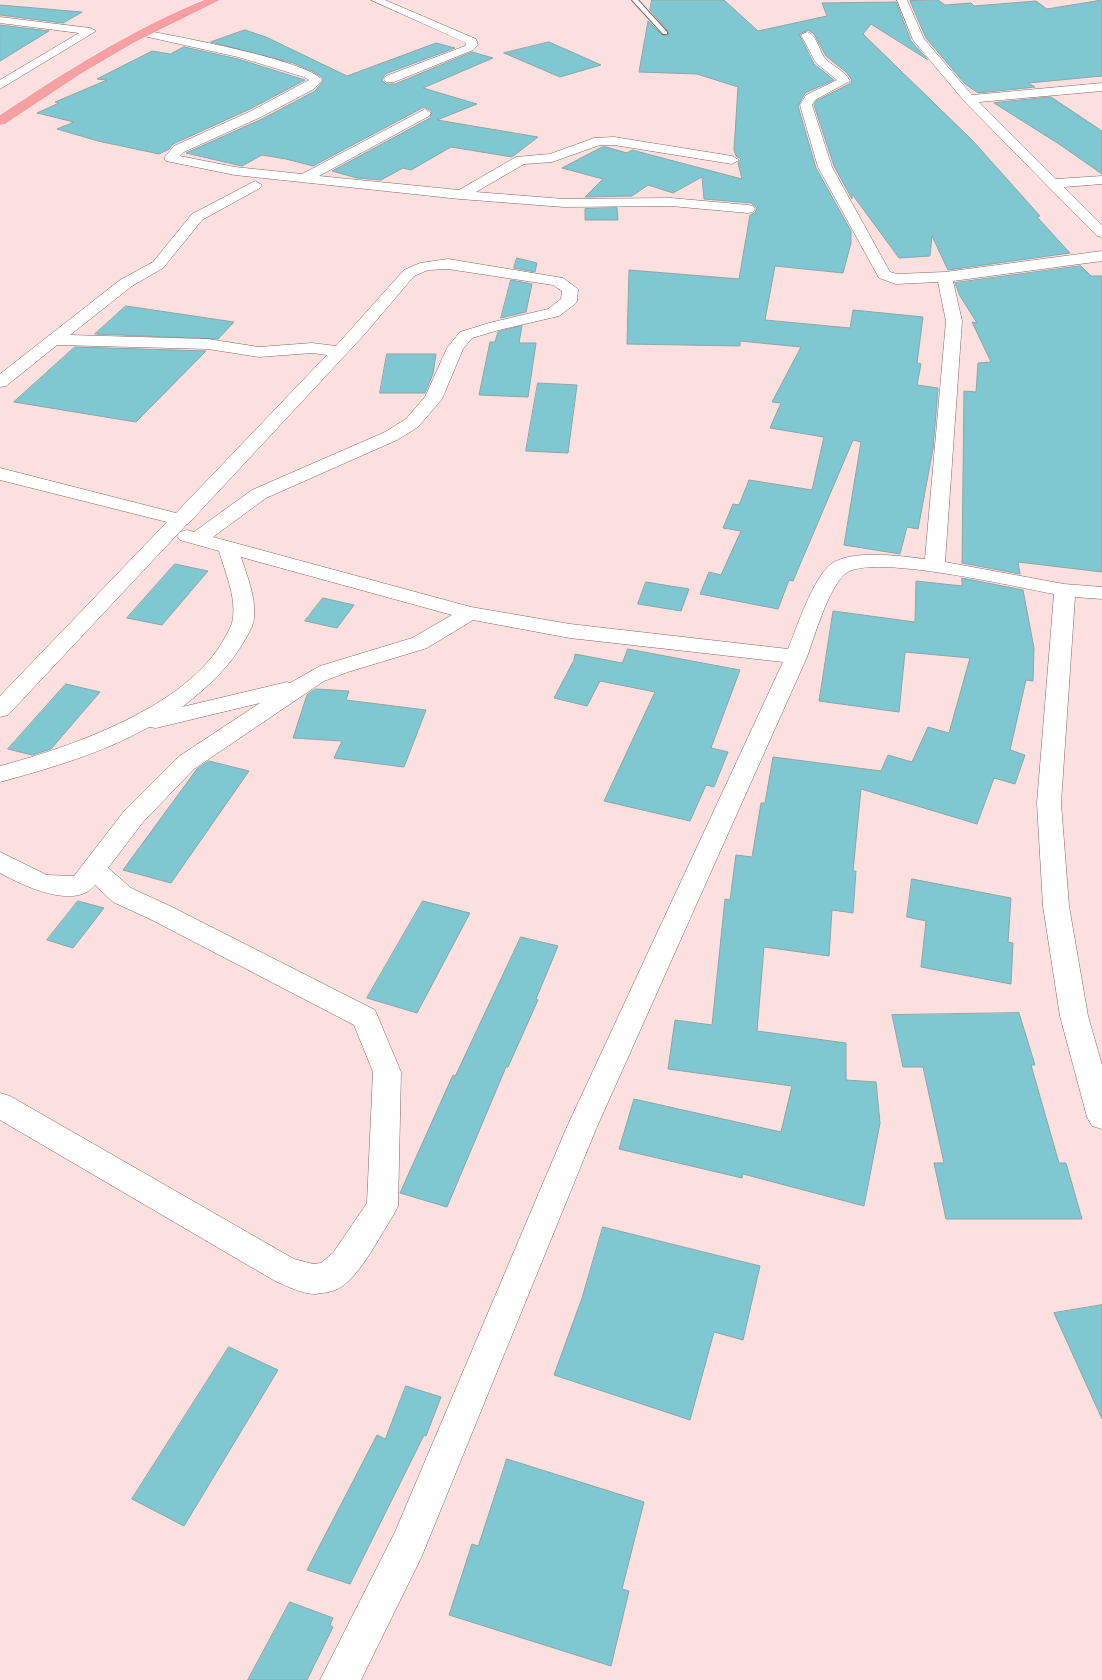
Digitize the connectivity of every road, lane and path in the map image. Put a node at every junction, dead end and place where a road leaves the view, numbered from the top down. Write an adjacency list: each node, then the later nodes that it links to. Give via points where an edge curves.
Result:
1 (188, 0): 15 (main road, via 101,43)
2 (214, 0): 7 (main road)
3 (376, 0): 12 (street, via 472,41 469,48)
4 (635, 0): 8 (lane)
5 (902, 0): 16 (street, via 919,40)
6 (0, 20): 11 (street, via 90,31)
7 (143, 33): 18 (main road); 20 (street, via 241,54 313,76 316,80 310,86 179,149 171,158 235,171)
8 (665, 33)
9 (807, 35): 28 (street, via 818,57 844,81 810,98 806,105 810,122 825,167 884,275 896,279)
10 (53, 42): 11 (street)
11 (70, 44): 13 (street)
12 (390, 79)
13 (0, 85)
14 (1102, 88): 16 (street)
15 (10, 99)
16 (969, 99): 22 (street)
17 (425, 113): 20 (street)
18 (0, 121)
19 (732, 160): 24 (street, via 599,141 552,158 520,160)
20 (306, 177): 24 (street)
21 (1102, 180): 22 (street)
22 (1054, 183): 26 (street)
23 (255, 185): 29 (street, via 197,217 158,265 126,284)
24 (460, 195): 25 (street, via 564,202 671,202)
25 (748, 209)
26 (1102, 233)
27 (1102, 256): 28 (street)
28 (945, 277): 36 (street, via 954,321)
29 (54, 340): 30 (street, via 208,344 260,352 312,348); 31 (street)
30 (340, 351): 33 (street); 34 (street, via 410,273 425,266 448,264 557,281 570,289 569,301 553,313 466,335 455,348 433,399 412,423 391,436 260,494)
31 (0, 382)
32 (0, 474): 33 (street)
33 (175, 526): 34 (street); 42 (street)
34 (197, 539): 35 (street)
35 (228, 547): 39 (street); 43 (street, via 244,606 242,624 225,657 208,677 168,706)
36 (936, 566): 37 (street); 40 (street, via 864,561 851,562 839,568 826,584)
37 (1065, 590): 38 (street); 48 (street, via 1049,803 1056,906 1074,1016)
38 (1102, 593)
39 (469, 613): 40 (street, via 570,631); 41 (street, via 411,647 332,668)
40 (796, 657): 49 (street, via 581,1129 408,1545)
41 (301, 686): 43 (street); 46 (street, via 186,763 134,816)
42 (0, 710)
43 (125, 729): 44 (street, via 39,765)
44 (0, 774)
45 (0, 861): 46 (street, via 45,885 64,888 81,885)
46 (94, 870): 47 (street, via 122,896 365,1018 387,1072 382,1206 344,1263 329,1277 313,1279 286,1271)
47 (0, 1105)
48 (1102, 1117)
49 (340, 1680)

